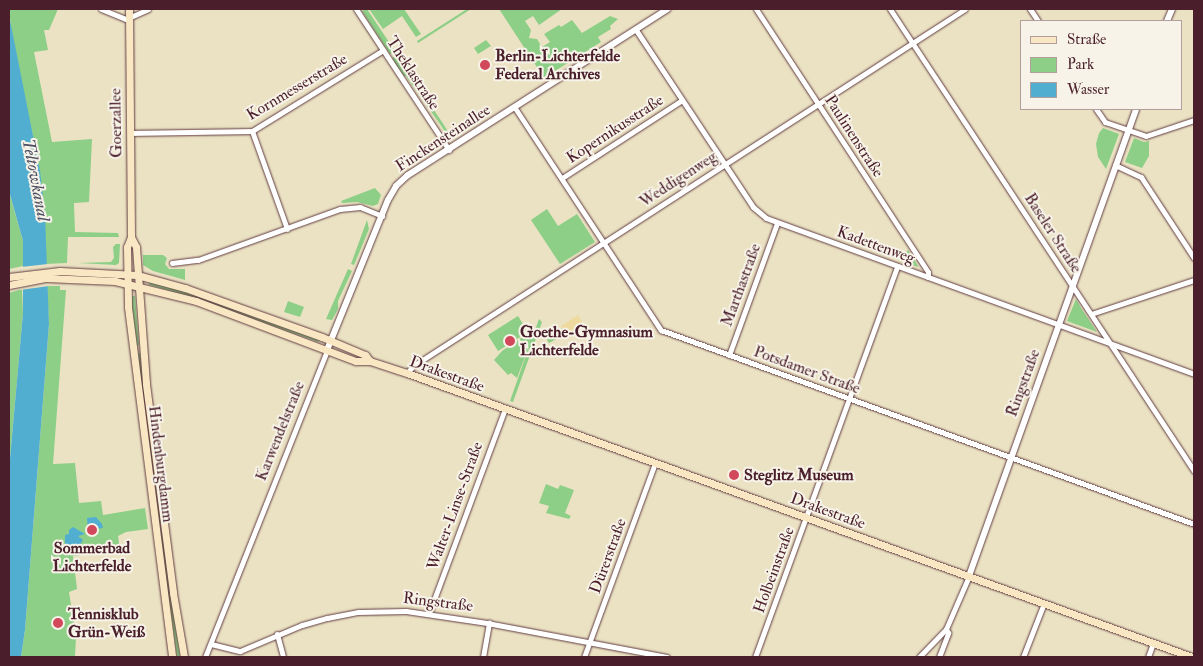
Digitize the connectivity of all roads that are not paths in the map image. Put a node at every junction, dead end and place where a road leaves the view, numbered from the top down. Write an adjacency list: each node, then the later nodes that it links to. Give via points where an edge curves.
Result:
1 (101, 9): 10 (street)
2 (129, 9): 10 (main road, Goerzallee)
3 (148, 9): 10 (street)
4 (356, 9): 14 (street, Theklastraße)
5 (668, 9): 12 (street, Finckensteinallee)
6 (756, 9): 16 (street, Paulinenstraße)
7 (890, 9): 13 (street, Baseler Straße)
8 (964, 9): 13 (street, Weddigenweg)
9 (1030, 9): 11 (street)
10 (129, 19): 23 (main road, Goerzallee)
11 (1037, 20)
12 (636, 30): 15 (street, Kadettenweg); 17 (street, Finckensteinallee)
13 (912, 42): 16 (street, Weddigenweg); 45 (street, Baseler Straße)
14 (383, 50): 22 (street, Kornmesserstraße); 24 (street, Theklastraße)
15 (682, 100): 25 (street, Kadettenweg); 27 (street, Kopernikusstraße)
16 (818, 104): 25 (street, Weddigenweg); 40 (street, Paulinenstraße, via 928,272)
17 (515, 108): 24 (street, Finckensteinallee); 27 (street, Potsdamer Straße)
18 (1097, 110): 21 (street, via 1105,122)
19 (1136, 110): 21 (street, Ringstraße)
20 (1194, 120): 21 (street, via 1146,136)
21 (1128, 130): 26 (street, Ringstraße)
22 (252, 131): 23 (street, Kornmesserstraße); 30 (street)
23 (130, 134): 31 (main road, Goerzallee)
24 (449, 150): 28 (street, Finckensteinallee, via 396,186)
25 (724, 164): 29 (street, Kadettenweg, via 753,207); 32 (street, Weddigenweg)
26 (1116, 165): 33 (street, via 1141,177); 45 (street, Ringstraße)
27 (562, 178): 32 (street, Potsdamer Straße)
28 (382, 216): 30 (street, via 360,207 348,207); 48 (street, Karwendelstraße)
29 (777, 223): 35 (street, Kadettenweg); 51 (street, Marthastraße)
30 (287, 229): 34 (street, via 198,260)
31 (131, 237): 37 (main road, Goerzallee); 38 (main road, Goerzallee, via 136,247)
32 (603, 242): 51 (street, Potsdamer Straße, via 659,329); 53 (street, Weddigenweg)
33 (1194, 258)
34 (172, 263)
35 (897, 266): 40 (street, Kadettenweg); 55 (street, Holbeinstraße)
36 (60, 274): 37 (main road, Drakestraße); 39 (main road); 42 (main road, Drakestraße); 43 (main road)
37 (127, 274): 38 (main road, Drakestraße); 42 (main road, Hindenburgdamm)
38 (137, 275): 44 (main road, Hindenburgdamm); 48 (main road, Drakestraße, via 186,288)
39 (9, 276)
40 (928, 277): 47 (street, Kadettenweg)
41 (1194, 280): 46 (street)
42 (126, 284): 44 (main road, Drakestraße); 72 (main road, Hindenburgdamm)
43 (9, 285)
44 (137, 286): 50 (main road, Drakestraße, via 196,301); 73 (main road, Hindenburgdamm, via 146,384)
45 (1073, 286): 46 (street, Baseler Straße); 47 (street, Ringstraße)
46 (1091, 314): 49 (street, Baseler Straße)
47 (1059, 325): 49 (street, Kadettenweg); 57 (street, Ringstraße)
48 (331, 342): 50 (street, Karwendelstraße); 52 (main road, Drakestraße, via 365,355)
49 (1111, 344): 54 (street, Kadettenweg); 59 (street, Baseler Straße)
50 (327, 350): 52 (main road, Drakestraße, via 361,363); 70 (street, Karwendelstraße)
51 (729, 355): 55 (street, Potsdamer Straße)
52 (370, 362): 53 (main road, Drakestraße)
53 (407, 373): 56 (main road, Drakestraße)
54 (1194, 374)
55 (850, 399): 57 (street, Potsdamer Straße); 60 (street, Holbeinstraße)
56 (504, 409): 58 (main road, Drakestraße); 64 (street, Walter-Linse-Straße)
57 (1010, 457): 61 (street, Potsdamer Straße); 62 (street, Ringstraße)
58 (655, 463): 60 (main road, Drakestraße); 68 (street, Dürerstraße)
59 (1194, 471)
60 (807, 518): 62 (main road, Drakestraße); 79 (street, Holbeinstraße)
61 (1194, 524)
62 (969, 576): 63 (main road, Drakestraße); 66 (street, Ringstraße)
63 (1044, 603): 69 (main road, Drakestraße); 81 (street)
64 (429, 613): 65 (street, Ringstraße); 67 (street, Ringstraße, via 401,610 358,612)
65 (490, 623): 68 (street, Ringstraße); 76 (street)
66 (946, 630): 71 (street, Ringstraße); 80 (street, via 948,633)
67 (277, 634): 70 (street, Ringstraße, via 240,651); 75 (street)
68 (589, 643): 77 (street, Dürerstraße); 78 (street, Ringstraße)
69 (1153, 643): 82 (street); 83 (main road, Drakestraße)
70 (211, 644): 74 (street, Karwendelstraße)
71 (923, 656)
72 (172, 657)
73 (184, 657)
74 (205, 657)
75 (283, 657)
76 (483, 657)
77 (584, 657)
78 (667, 657)
79 (755, 657)
80 (939, 657)
81 (1023, 657)
82 (1148, 657)
83 (1192, 657)

